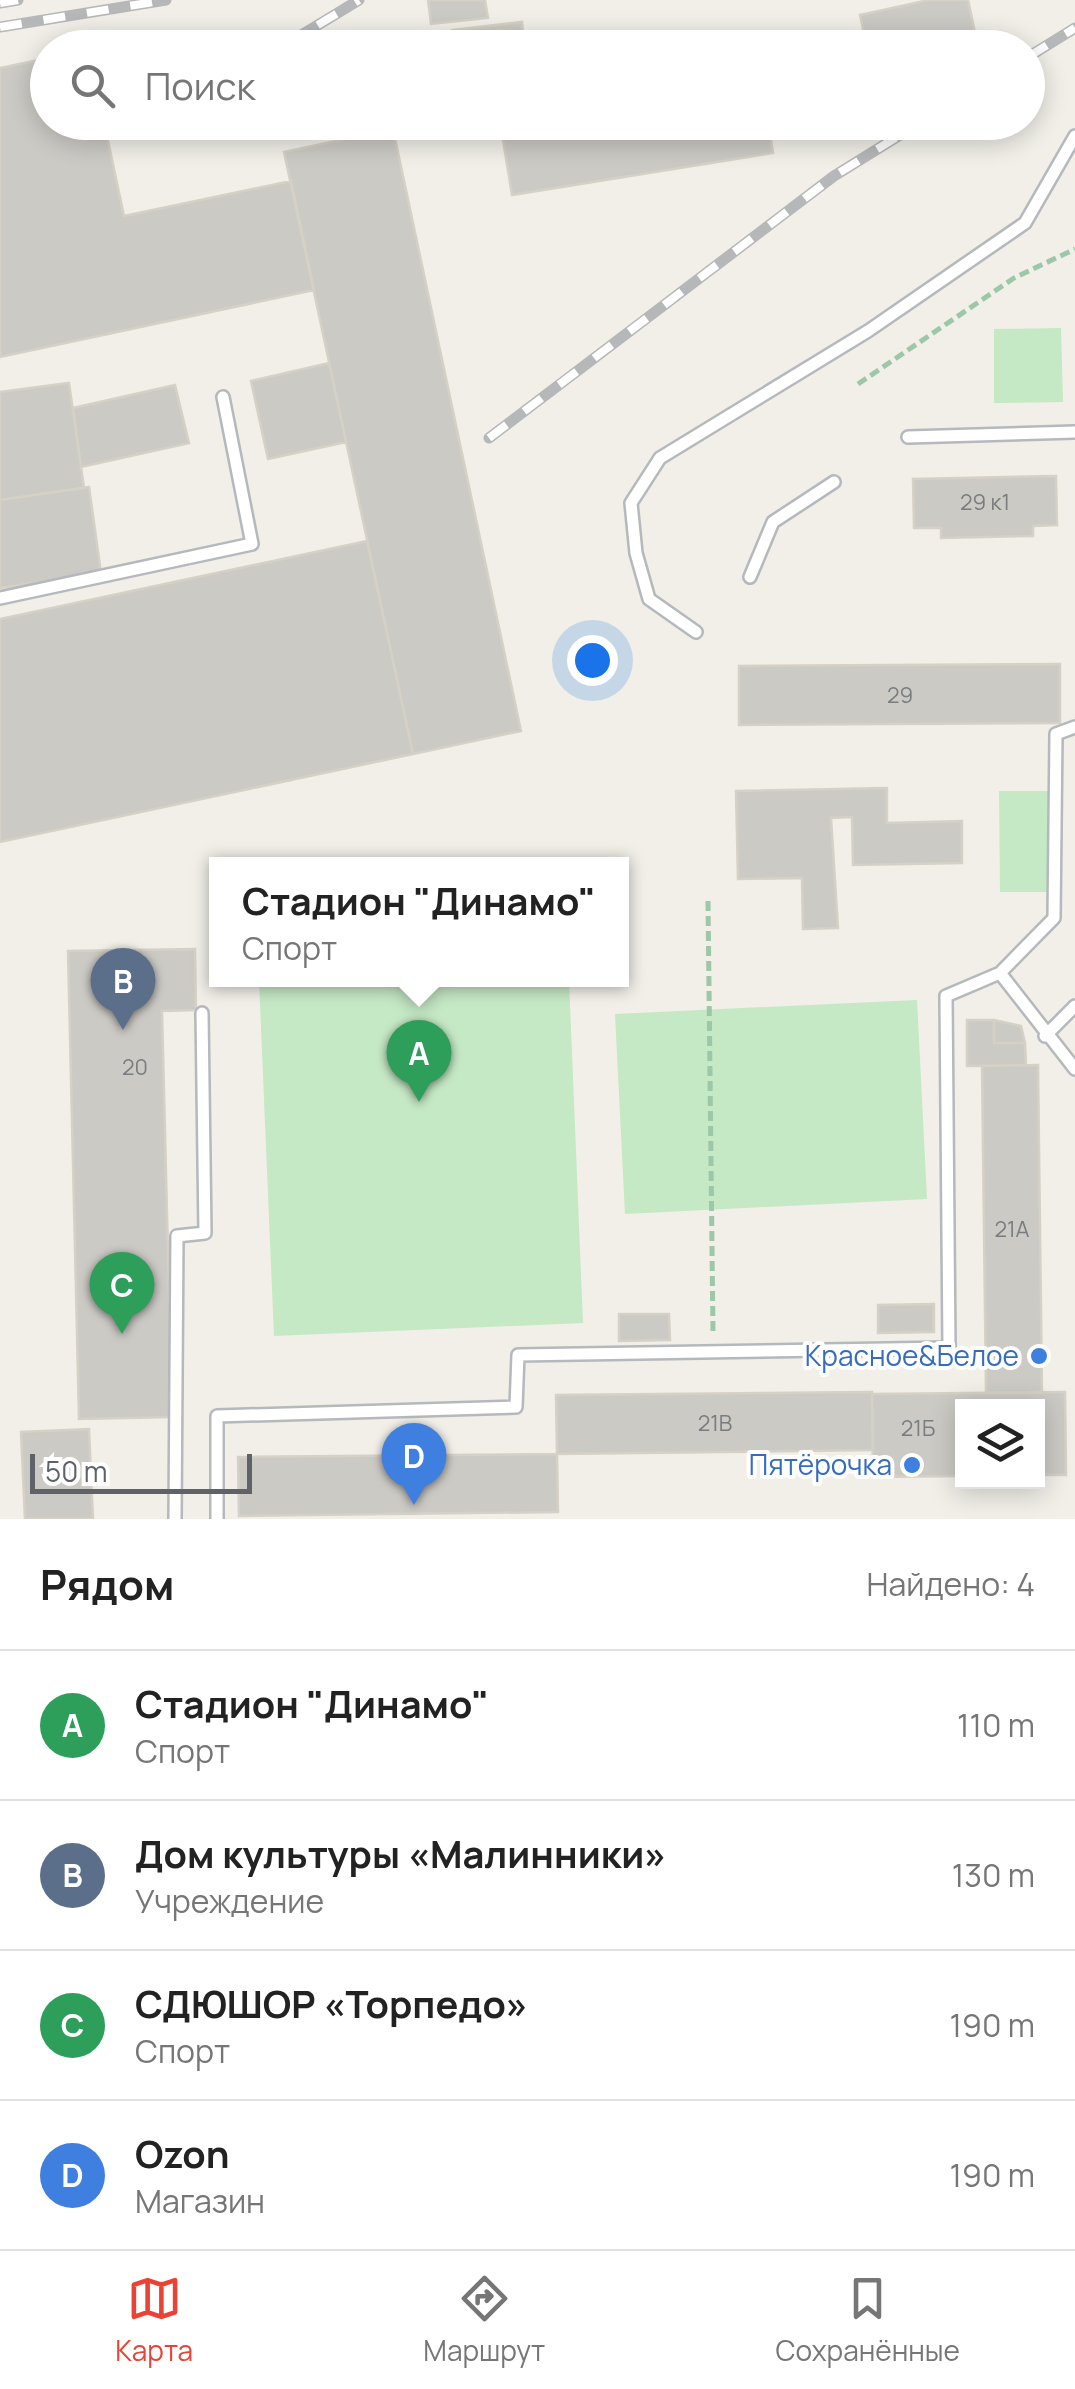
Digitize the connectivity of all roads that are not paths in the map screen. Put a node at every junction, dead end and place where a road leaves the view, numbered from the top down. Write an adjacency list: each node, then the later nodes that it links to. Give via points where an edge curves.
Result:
1 (1075, 136): 8 (lane, via 1025,223 868,331 660,458 631,503 636,553 649,599)
2 (223, 397): 7 (lane, via 252,544)
3 (1075, 432): 4 (lane)
4 (908, 437)
5 (834, 482): 6 (lane, via 773,522)
6 (750, 577)
7 (0, 598)
8 (696, 632)
9 (1075, 727): 10 (lane, via 1056,734 1054,918)
10 (1000, 972): 13 (lane); 16 (lane, via 946,996 949,1348 518,1355 516,1407 217,1416)
11 (1075, 1006): 13 (lane)
12 (202, 1013): 15 (lane, via 205,1233 177,1236)
13 (1045, 1036): 14 (lane)
14 (1075, 1069)
15 (175, 1519)
16 (218, 1519)

